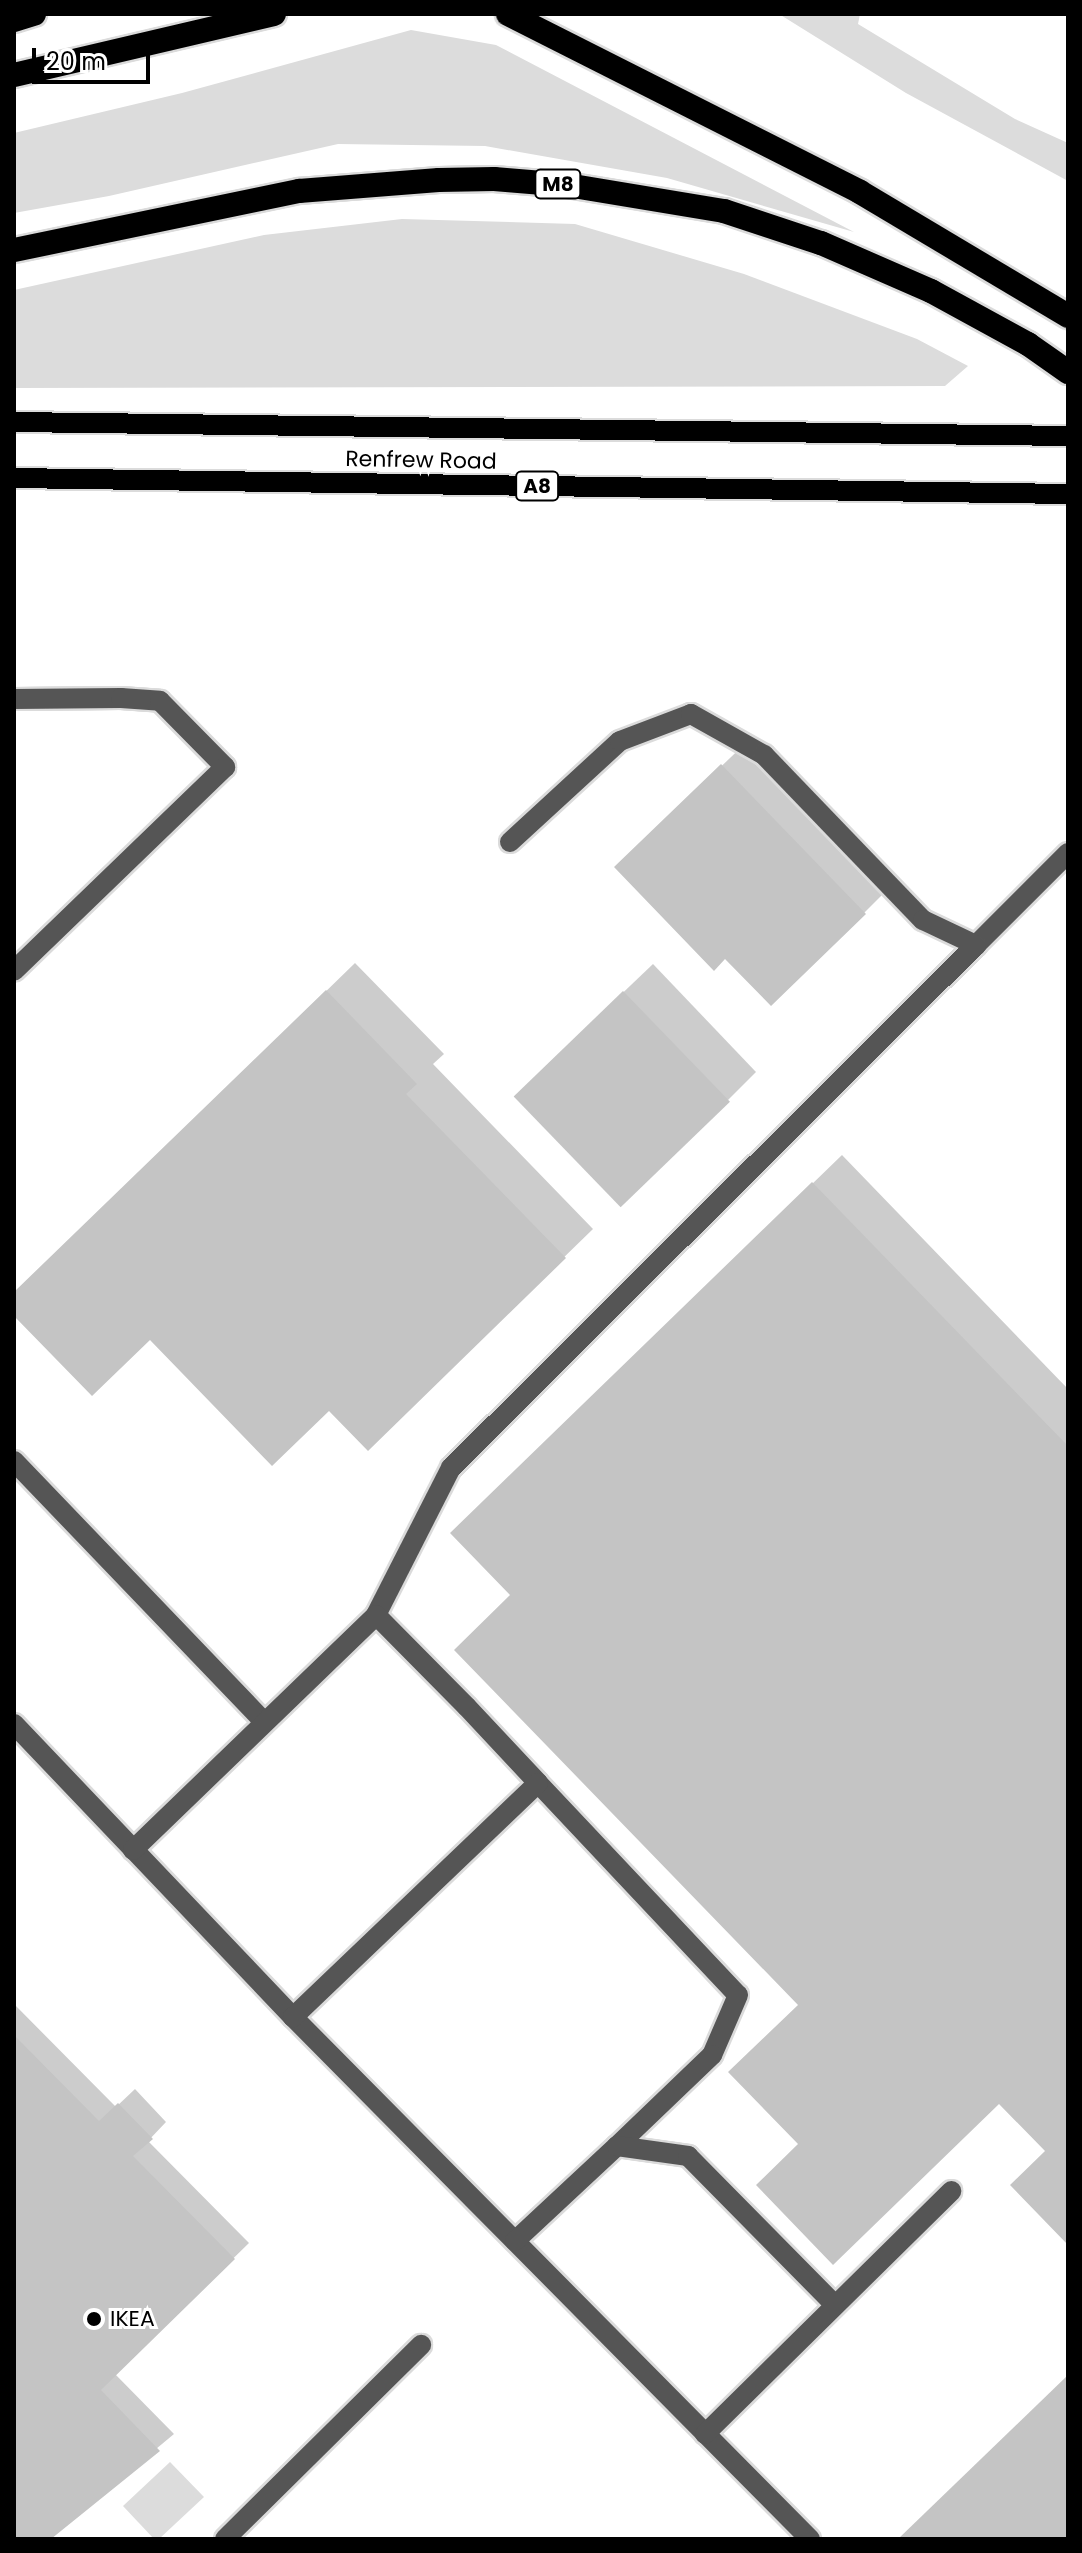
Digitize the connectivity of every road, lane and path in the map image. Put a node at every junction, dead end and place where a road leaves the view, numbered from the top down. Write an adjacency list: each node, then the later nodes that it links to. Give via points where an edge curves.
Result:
1 (34, 14): 4 (highway)
2 (274, 14): 5 (highway)
3 (508, 14): 7 (highway, via 860,192)
4 (14, 20)
5 (14, 75)
6 (14, 250): 8 (highway, M8, via 299,191 453,180 567,185 724,211 821,243 931,291)
7 (1068, 316)
8 (1068, 372)
9 (14, 422): 10 (main road, Renfrew Road)
10 (1068, 436)
11 (14, 478): 12 (main road, Renfrew Road / A8)
12 (1064, 494)
13 (14, 699): 17 (lane, via 160,701 225,767)
14 (510, 842): 16 (lane, via 620,741 691,714 764,755 923,920)
15 (1068, 853): 16 (lane)
16 (976, 945): 19 (lane, via 451,1468)
17 (14, 971)
18 (14, 1461): 20 (lane)
19 (376, 1615): 20 (lane); 22 (lane)
20 (264, 1722): 23 (lane)
21 (14, 1724): 23 (lane)
22 (538, 1783): 24 (lane); 25 (lane, via 738,1995 712,2055)
23 (133, 1850): 24 (lane)
24 (293, 2017): 27 (lane)
25 (617, 2146): 27 (lane); 28 (lane, via 688,2156)
26 (951, 2191): 28 (lane)
27 (515, 2241): 30 (lane)
28 (835, 2305): 30 (lane)
29 (421, 2345): 31 (lane)
30 (705, 2434): 32 (lane)
31 (225, 2539)
32 (810, 2539)

